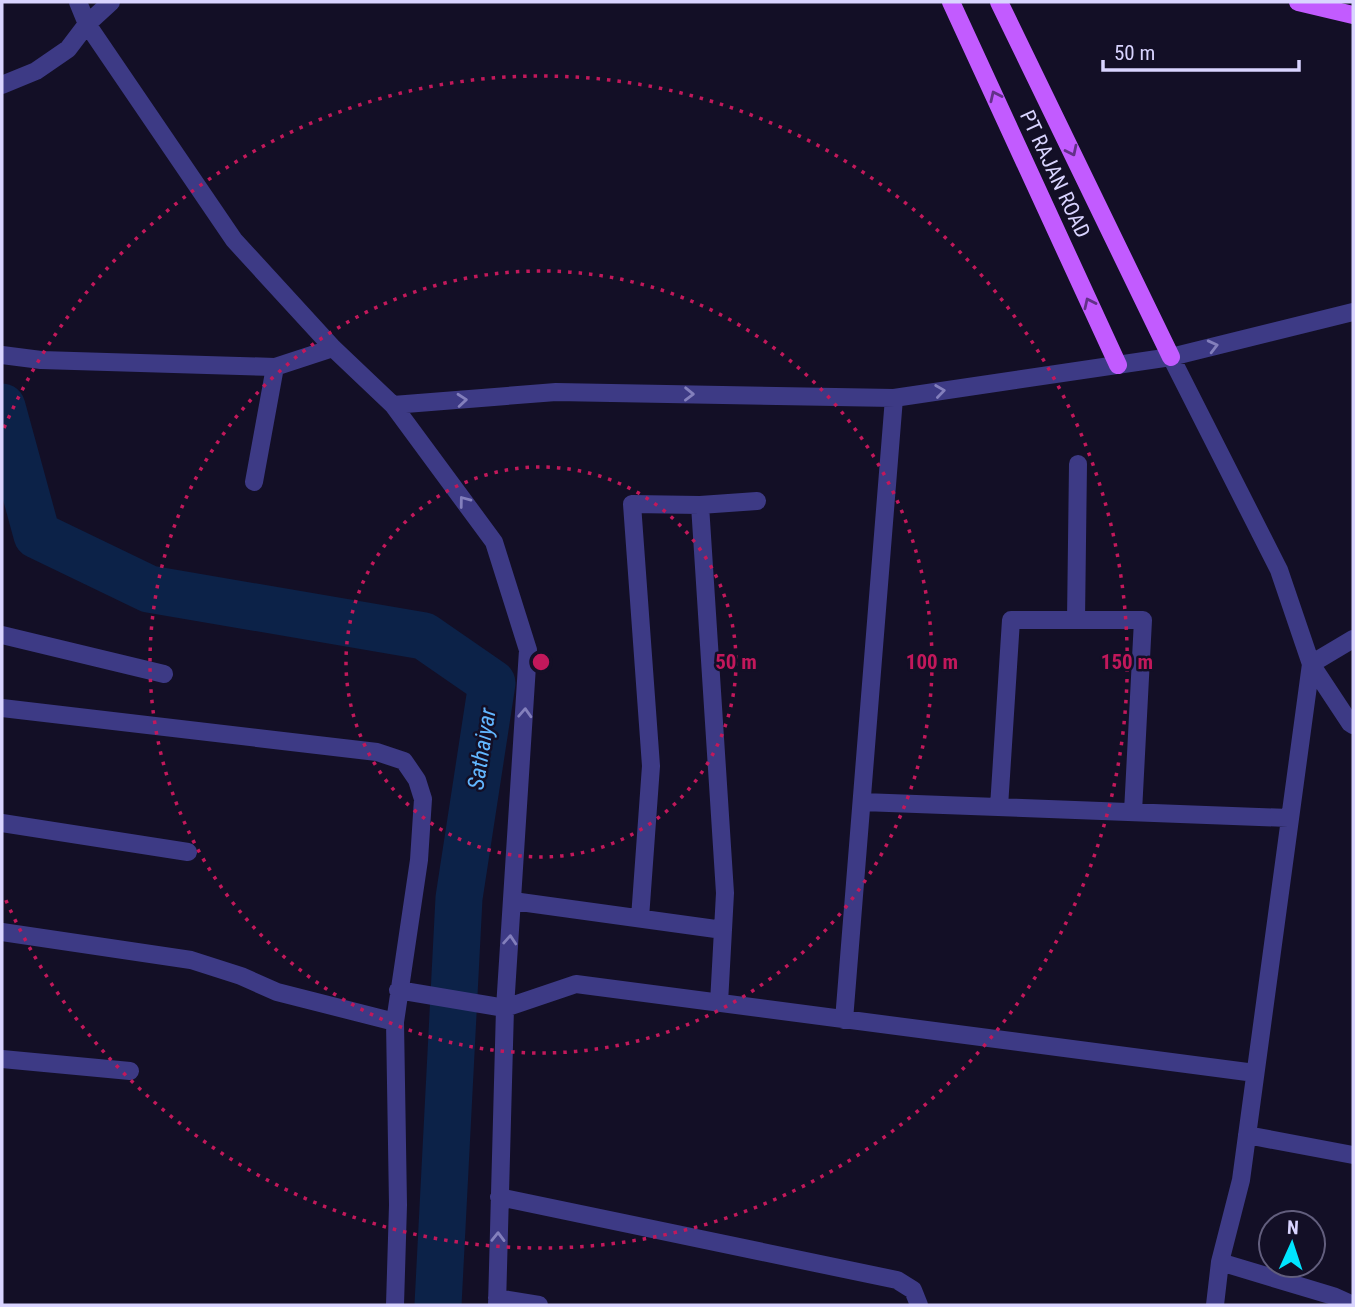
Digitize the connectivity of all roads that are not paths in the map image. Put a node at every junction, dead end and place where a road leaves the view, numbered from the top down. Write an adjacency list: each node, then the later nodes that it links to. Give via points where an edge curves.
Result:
1 (78, 2): 7 (street)
2 (111, 2): 7 (street)
3 (951, 2): 13 (main road, PT RAJAN ROAD, one-way to 3)
4 (999, 2): 12 (main road, PT RAJAN ROAD, one-way to 12)
5 (1298, 2): 6 (main road)
6 (1353, 15)
7 (86, 24): 8 (street, via 68,49 36,71); 10 (street, via 234,240)
8 (2, 85)
9 (1353, 312): 12 (street, one-way to 9)
10 (333, 348): 14 (street); 16 (street)
11 (2, 355): 14 (street)
12 (1171, 357): 13 (street); 24 (street, via 1279,570)
13 (1118, 365): 15 (street, one-way to 13)
14 (275, 368): 18 (street)
15 (894, 398): 16 (street, one-way to 15, via 556,392); 28 (street)
16 (394, 405): 34 (street, one-way to 16, via 528,650 495,542)
17 (1078, 464): 21 (street)
18 (254, 482)
19 (757, 501): 20 (street)
20 (700, 505): 35 (street, via 632,504 651,766); 36 (street, via 725,893)
21 (1076, 620): 29 (street, via 1011,620); 30 (street, via 1143,620)
22 (2, 635): 25 (street)
23 (1353, 639): 24 (street)
24 (1311, 664): 27 (street); 31 (street)
25 (164, 674)
26 (2, 708): 38 (street, via 377,752 404,761 424,799)
27 (1353, 725)
28 (862, 802): 29 (street); 41 (street)
29 (999, 807): 30 (street)
30 (1133, 812): 31 (street)
31 (1288, 818): 45 (street)
32 (2, 823): 33 (street)
33 (188, 852)
34 (513, 901): 35 (street); 40 (street, one-way to 34)
35 (640, 918): 36 (street)
36 (723, 930): 39 (street)
37 (2, 932): 42 (street, via 191,960 288,995)
38 (398, 990): 40 (street); 42 (street)
39 (719, 1003): 40 (street, via 576,984); 41 (street)
40 (505, 1008): 48 (street)
41 (844, 1020): 45 (street)
42 (395, 1022): 51 (street)
43 (2, 1059): 44 (street)
44 (130, 1071)
45 (1255, 1073): 46 (street)
46 (1247, 1135): 47 (street); 49 (street)
47 (1353, 1155)
48 (499, 1197): 50 (street, one-way to 48); 53 (street, via 897,1280 913,1290)
49 (1220, 1262): 54 (street); 55 (street)
50 (497, 1302): 52 (street)
51 (395, 1305)
52 (540, 1305)
53 (919, 1305)
54 (1215, 1305)
55 (1353, 1305)

